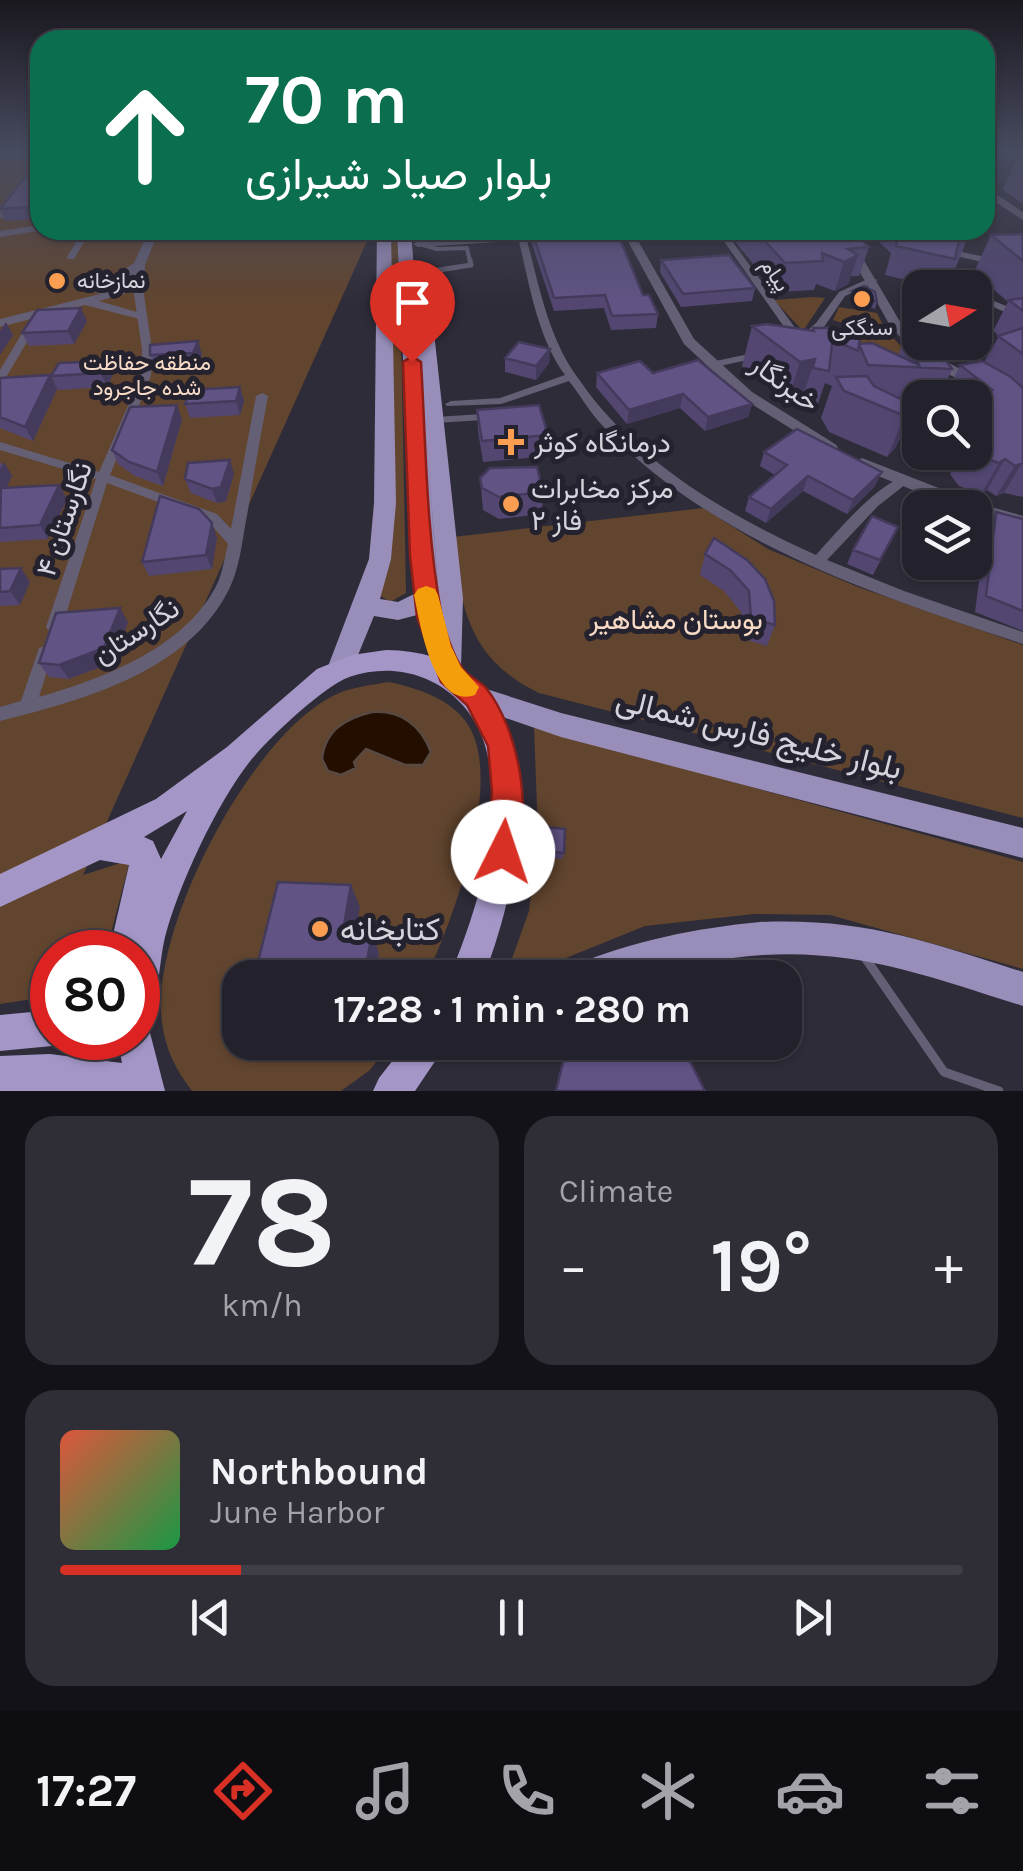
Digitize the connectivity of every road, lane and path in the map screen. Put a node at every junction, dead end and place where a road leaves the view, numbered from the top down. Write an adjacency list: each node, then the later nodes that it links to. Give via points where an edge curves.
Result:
1 (1001, 202): 2 (street)
2 (1023, 218)
3 (30, 230): 4 (street)
4 (0, 234)
5 (81, 240): 16 (street)
6 (150, 240): 17 (street)
7 (384, 240): 49 (main road, via 384,503 380,558)
8 (413, 240): 28 (main road)
9 (414, 240): 19 (main road)
10 (421, 240): 19 (lane, via 437,250 467,248 471,265)
11 (524, 240): 33 (street, via 554,348)
12 (633, 240): 32 (street, خبرنگار, via 689,342)
13 (727, 240): 30 (street, پیام)
14 (842, 240): 20 (street)
15 (946, 240): 18 (street, via 959,254)
16 (72, 257)
17 (139, 265): 21 (street); 22 (street)
18 (1023, 268)
19 (420, 273): 23 (main road)
20 (873, 280): 30 (street, via 842,294 820,326); 35 (street, via 912,343)
21 (138, 288): 22 (street); 26 (street, نگارستان ۴)
22 (82, 300): 26 (street); 27 (street)
23 (422, 300): 28 (highway); 39 (main road)
24 (992, 303): 25 (street)
25 (1023, 317)
26 (143, 318): 41 (street, نگارستان ۴, via 146,376)
27 (0, 323)
28 (410, 327): 48 (main road)
29 (29, 330): 34 (street)
30 (795, 344)
31 (768, 353): 32 (street)
32 (715, 364): 42 (street, خبرنگار, via 782,418)
33 (571, 377): 37 (street, via 501,400); 47 (street, via 618,433 670,475 756,534)
34 (0, 379)
35 (971, 380)
36 (262, 396): 46 (street, نگارستان)
37 (451, 404)
38 (490, 416): 39 (lane)
39 (434, 420): 52 (main road)
40 (0, 446): 41 (street)
41 (103, 478): 46 (street, via 212,518); 54 (street, نگارستان ۴)
42 (902, 481): 43 (street, خبرنگار); 47 (street)
43 (926, 490)
44 (992, 513): 45 (street, خبرنگار)
45 (1023, 522)
46 (234, 543): 54 (street, نگارستان, via 224,584 198,624 117,680)
47 (817, 562): 50 (street)
48 (426, 598): 49 (main road, via 397,612); 52 (main road)
49 (367, 603): 51 (main road)
50 (1023, 638)
51 (340, 669): 52 (highway, via 403,661); 56 (highway)
52 (451, 674): 53 (highway)
53 (477, 696): 57 (main road, بلوار خلیج فارس شمالی, via 561,725); 63 (highway, via 502,746 507,792 500,872)
54 (26, 708): 55 (street, نگارستان)
55 (0, 714)
56 (242, 750): 58 (highway, via 166,808); 61 (highway, via 185,840)
57 (1023, 843)
58 (99, 845): 59 (highway); 60 (highway, via 134,848 146,861)
59 (0, 891)
60 (131, 930)
61 (149, 930)
62 (854, 941): 64 (main road, via 764,936); 65 (main road); 73 (lane, via 944,1072)
63 (475, 960)
64 (649, 960)
65 (1023, 989)
66 (30, 1030): 67 (highway)
67 (0, 1033)
68 (135, 1060): 71 (highway)
69 (421, 1060): 72 (highway)
70 (0, 1075): 71 (highway, via 50,1073)
71 (144, 1088)
72 (392, 1091)
73 (999, 1091)

